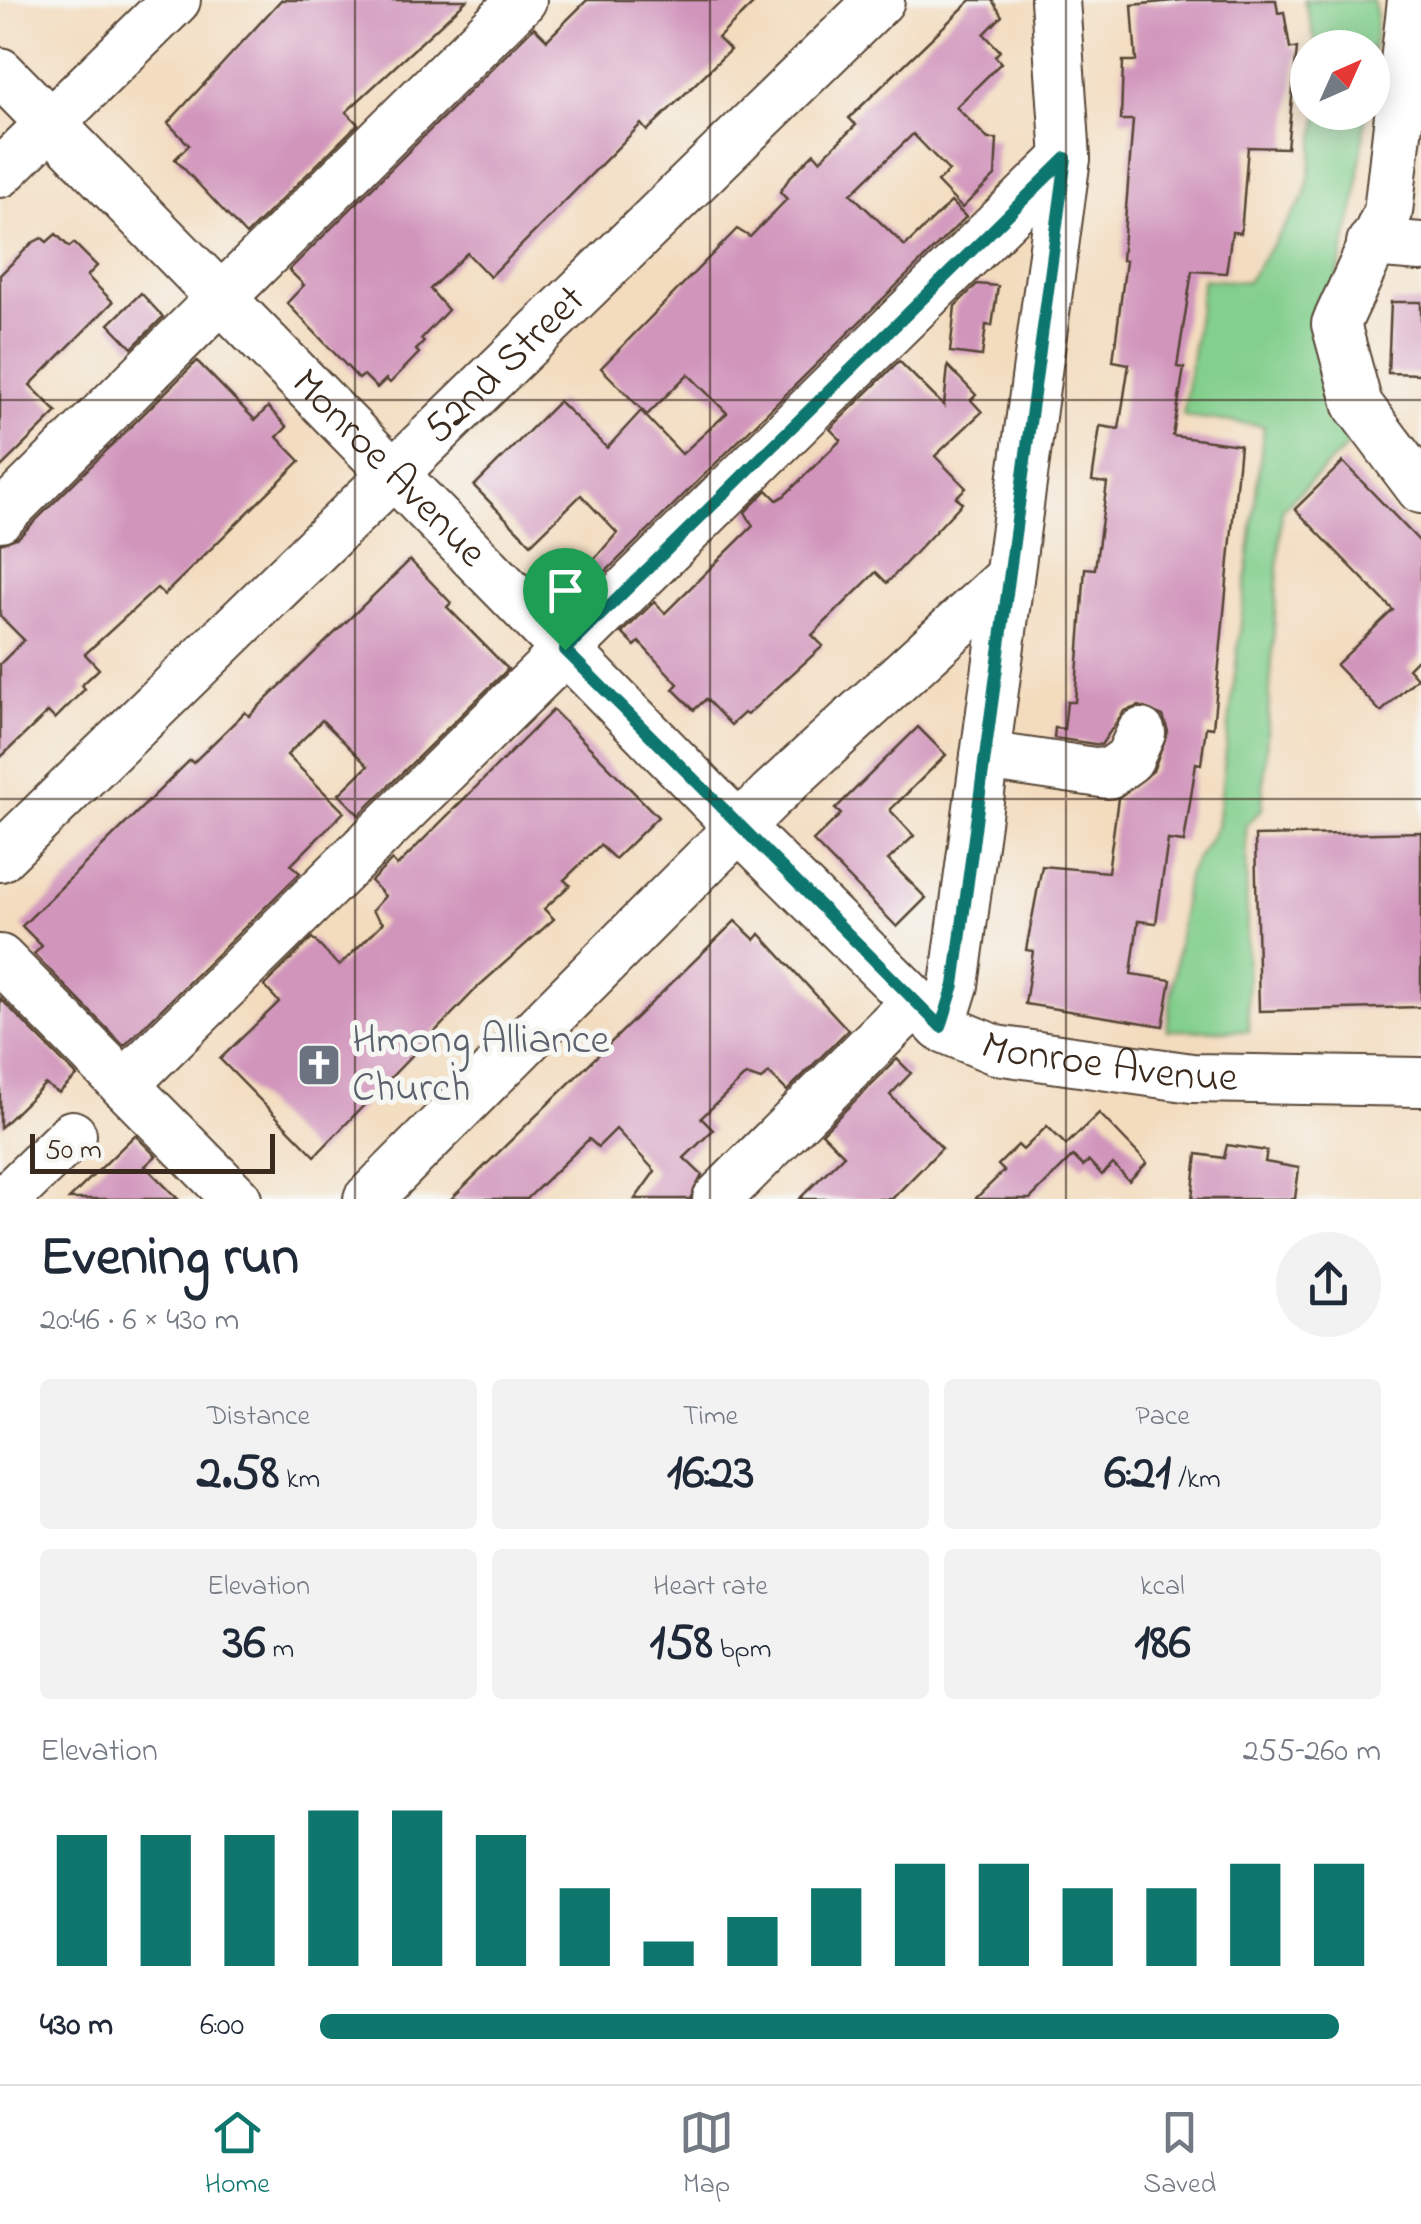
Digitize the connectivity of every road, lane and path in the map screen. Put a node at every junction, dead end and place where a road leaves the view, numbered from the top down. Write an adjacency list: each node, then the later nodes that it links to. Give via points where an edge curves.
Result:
1 (176, 0): 7 (street)
2 (522, 0): 12 (street)
3 (880, 0): 13 (street, 52nd Street)
4 (1055, 0): 8 (street)
5 (1412, 0): 10 (street, via 1388,212)
6 (0, 72): 7 (street, Monroe Avenue)
7 (50, 123): 9 (street); 12 (street, Monroe Avenue)
8 (1066, 158): 16 (street); 17 (street)
9 (0, 173)
10 (1371, 243): 11 (street); 14 (street, via 1336,324 1344,366 1358,406)
11 (1421, 247)
12 (221, 298): 13 (street, Monroe Avenue); 15 (street)
13 (394, 474): 17 (street, Monroe Avenue); 21 (street, 52nd Street)
14 (1421, 489)
15 (0, 517)
16 (1010, 576): 19 (street); 20 (street)
17 (565, 650): 20 (street, Monroe Avenue); 25 (street)
18 (1140, 733): 19 (street, via 1128,759 1108,774)
19 (985, 756): 23 (street, via 954,985)
20 (739, 827): 23 (street, Monroe Avenue); 27 (street)
21 (0, 857)
22 (0, 959): 25 (street)
23 (927, 1016): 24 (street, Monroe Avenue, via 996,1050 1192,1078); 30 (street)
24 (1421, 1082)
25 (124, 1085): 29 (street)
26 (72, 1136): 28 (street)
27 (381, 1195)
28 (6, 1199)
29 (237, 1199)
30 (717, 1199)

